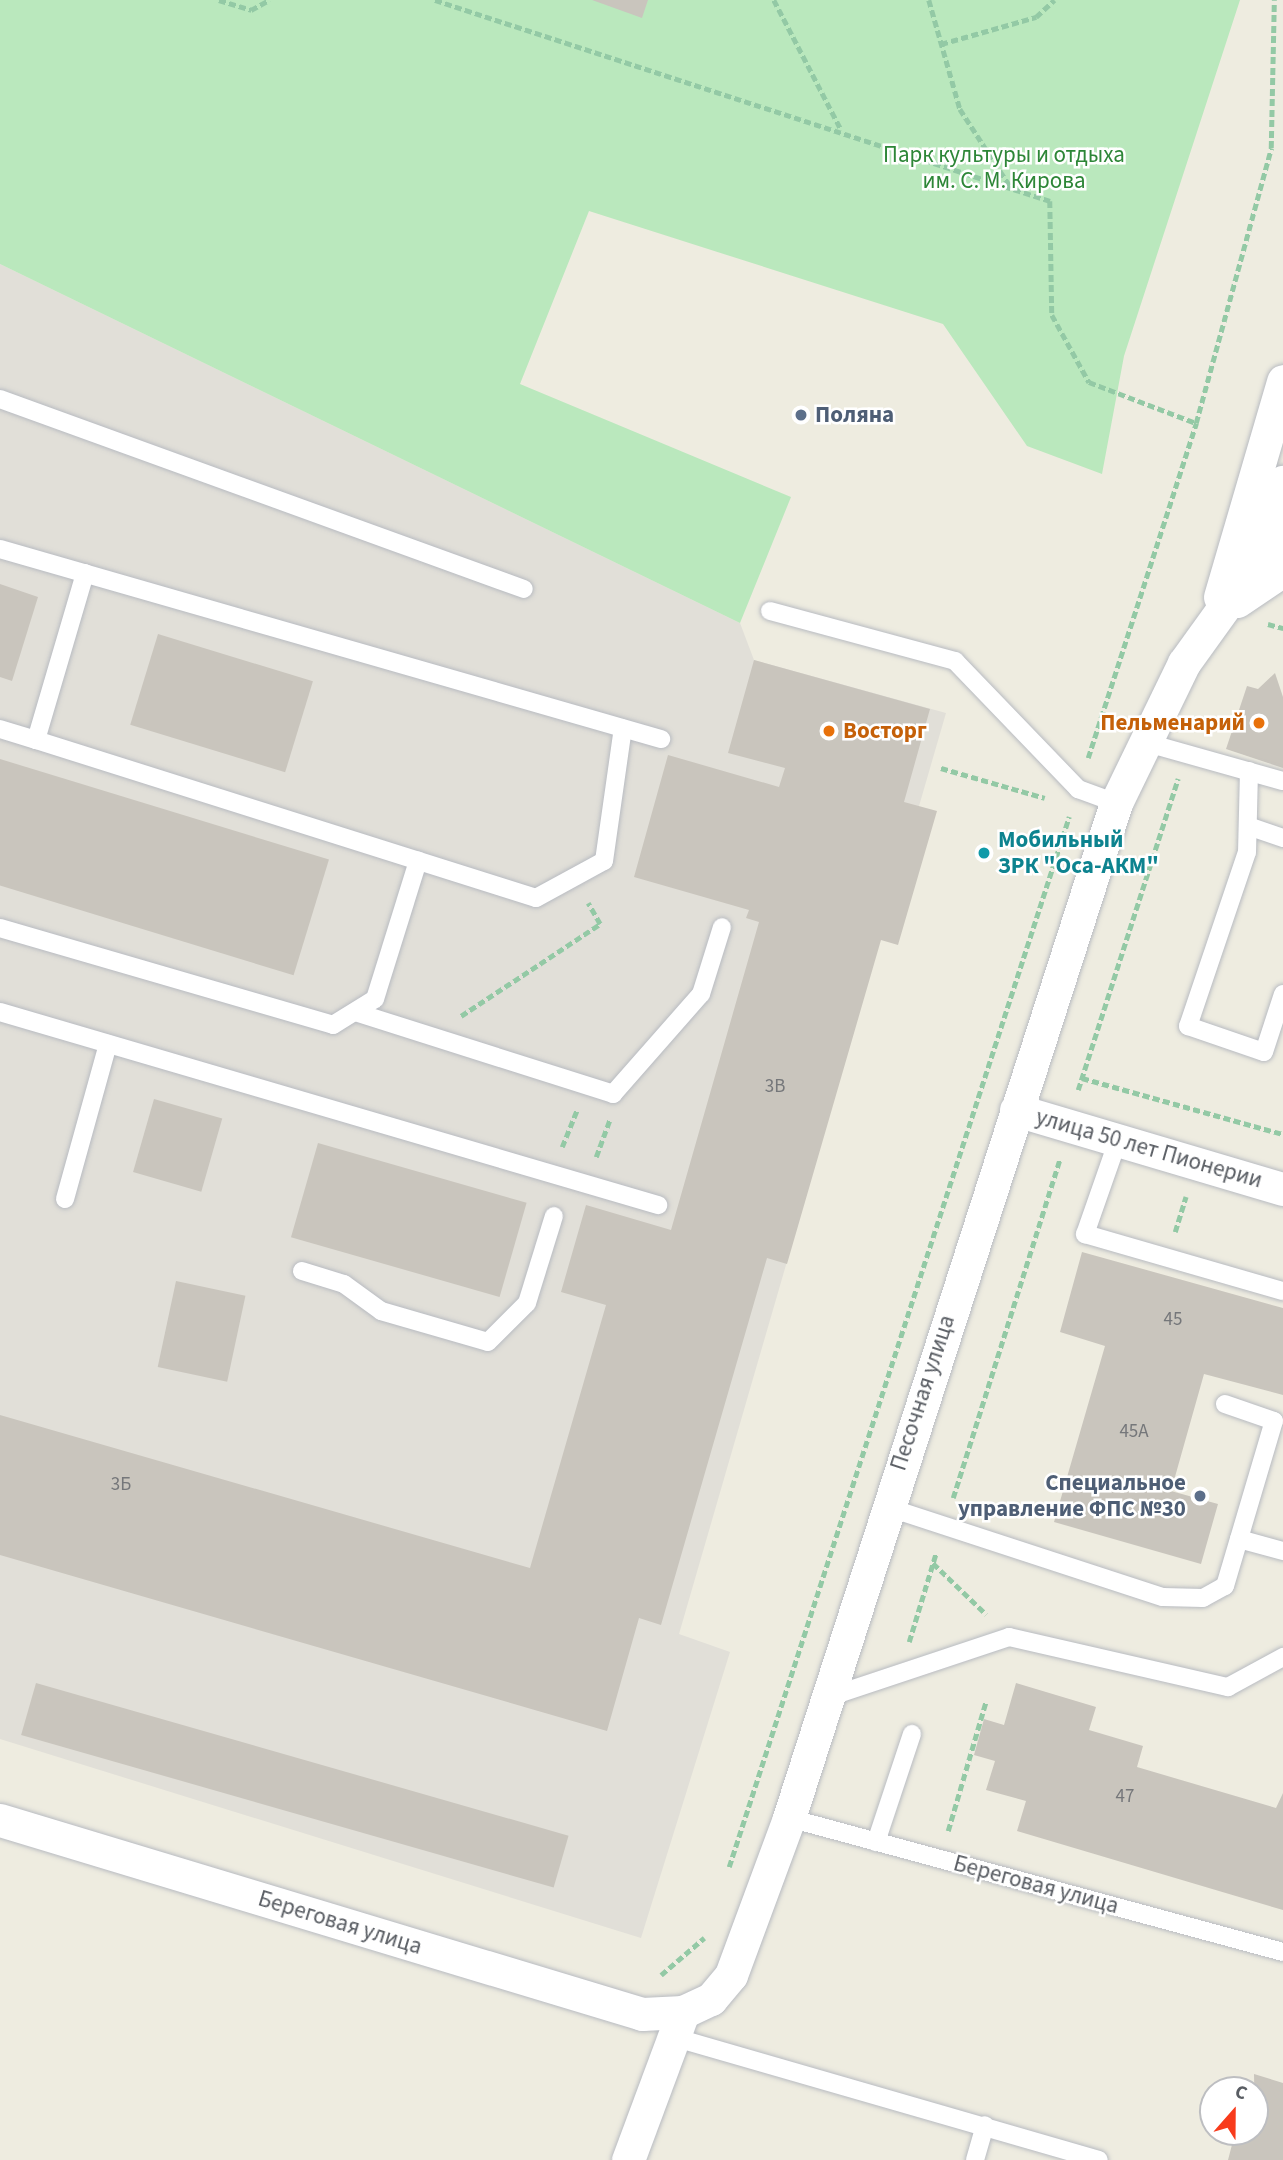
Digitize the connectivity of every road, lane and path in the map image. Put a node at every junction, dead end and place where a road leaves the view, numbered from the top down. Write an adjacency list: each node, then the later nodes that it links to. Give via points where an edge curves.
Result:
1 (219, 0): 2 (path, via 251,10)
2 (269, 0)
3 (435, 0): 9 (path)
4 (774, 0): 9 (path)
5 (929, 0): 8 (path)
6 (1054, 0): 8 (path, via 1035,16)
7 (1273, 0): 13 (path, via 1271,148)
8 (941, 44): 10 (path, via 960,109)
9 (841, 129): 10 (path)
10 (1011, 187): 13 (path, via 1050,201 1052,315 1089,382)
11 (1283, 381): 21 (street, Песочная улица)
12 (0, 399): 19 (lane)
13 (1196, 423): 32 (path)
14 (1283, 482): 21 (street, Песочная улица)
15 (1283, 525): 21 (street, Песочная улица)
16 (0, 549): 18 (lane)
17 (1283, 570): 21 (street, Песочная улица)
18 (85, 573): 24 (lane); 27 (lane)
19 (523, 589)
20 (770, 611): 32 (lane, via 955,661)
21 (1215, 616): 28 (street, Песочная улица)
22 (1283, 628): 23 (path, via 1268,624)
23 (1259, 631)
24 (623, 728): 26 (lane); 37 (lane, via 604,861)
25 (0, 729): 27 (lane)
26 (661, 739)
27 (36, 740): 36 (lane)
28 (1143, 742): 30 (lane); 33 (street, Песочная улица)
29 (941, 768): 32 (path)
30 (1249, 771): 31 (lane); 34 (lane)
31 (1283, 781)
32 (1075, 798): 33 (lane); 76 (path)
33 (1116, 803): 47 (street, Песочная улица)
34 (1248, 826): 35 (lane); 40 (lane, via 1247,852 1188,1026 1264,1052)
35 (1283, 838)
36 (418, 861): 37 (lane, via 536,898); 42 (lane, via 375,999)
37 (576, 879): 43 (path, via 600,924)
38 (722, 927): 43 (lane, via 701,994 613,1094)
39 (0, 928): 42 (lane, via 333,1026)
40 (1283, 994)
41 (0, 1012): 44 (lane)
42 (355, 1012): 43 (lane)
43 (431, 1036)
44 (108, 1044): 55 (lane); 56 (lane)
45 (1082, 1078): 49 (path)
46 (577, 1109): 51 (path)
47 (1016, 1110): 50 (street, улица 50 лет Пионерии); 63 (street, Песочная улица)
48 (610, 1122): 52 (path)
49 (1283, 1134)
50 (1118, 1140): 54 (street, улица 50 лет Пионерии); 58 (lane, via 1085,1234)
51 (556, 1161)
52 (591, 1170)
53 (1188, 1189): 58 (path)
54 (1283, 1189)
55 (65, 1199)
56 (658, 1205)
57 (554, 1216): 59 (lane, via 527,1303 488,1342 381,1311 344,1284)
58 (1167, 1258): 60 (lane)
59 (302, 1270)
60 (1283, 1291)
61 (1225, 1404): 62 (lane, via 1274,1421)
62 (1276, 1437): 64 (lane)
63 (887, 1507): 64 (lane, via 1163,1597 1203,1598 1225,1586); 69 (street, Песочная улица)
64 (1239, 1539): 65 (lane)
65 (1283, 1551)
66 (933, 1563): 67 (path)
67 (1009, 1637): 68 (lane, via 1228,1686); 69 (lane)
68 (1283, 1657)
69 (826, 1698): 72 (street, Песочная улица)
70 (986, 1701): 74 (path)
71 (912, 1734): 75 (lane)
72 (789, 1818): 75 (lane, Береговая улица); 80 (street, Песочная улица, via 731,1975 711,1999)
73 (0, 1820): 79 (street, Береговая улица)
74 (946, 1839)
75 (876, 1842): 78 (lane, Береговая улица)
76 (724, 1882)
77 (707, 1935): 79 (path, via 679,1965 653,1979)
78 (1283, 1952)
79 (642, 2014): 80 (street, Береговая улица)
80 (678, 2025): 81 (lane); 82 (street)
81 (985, 2125): 83 (lane); 84 (lane)
82 (628, 2160)
83 (975, 2160)
84 (1099, 2160)

